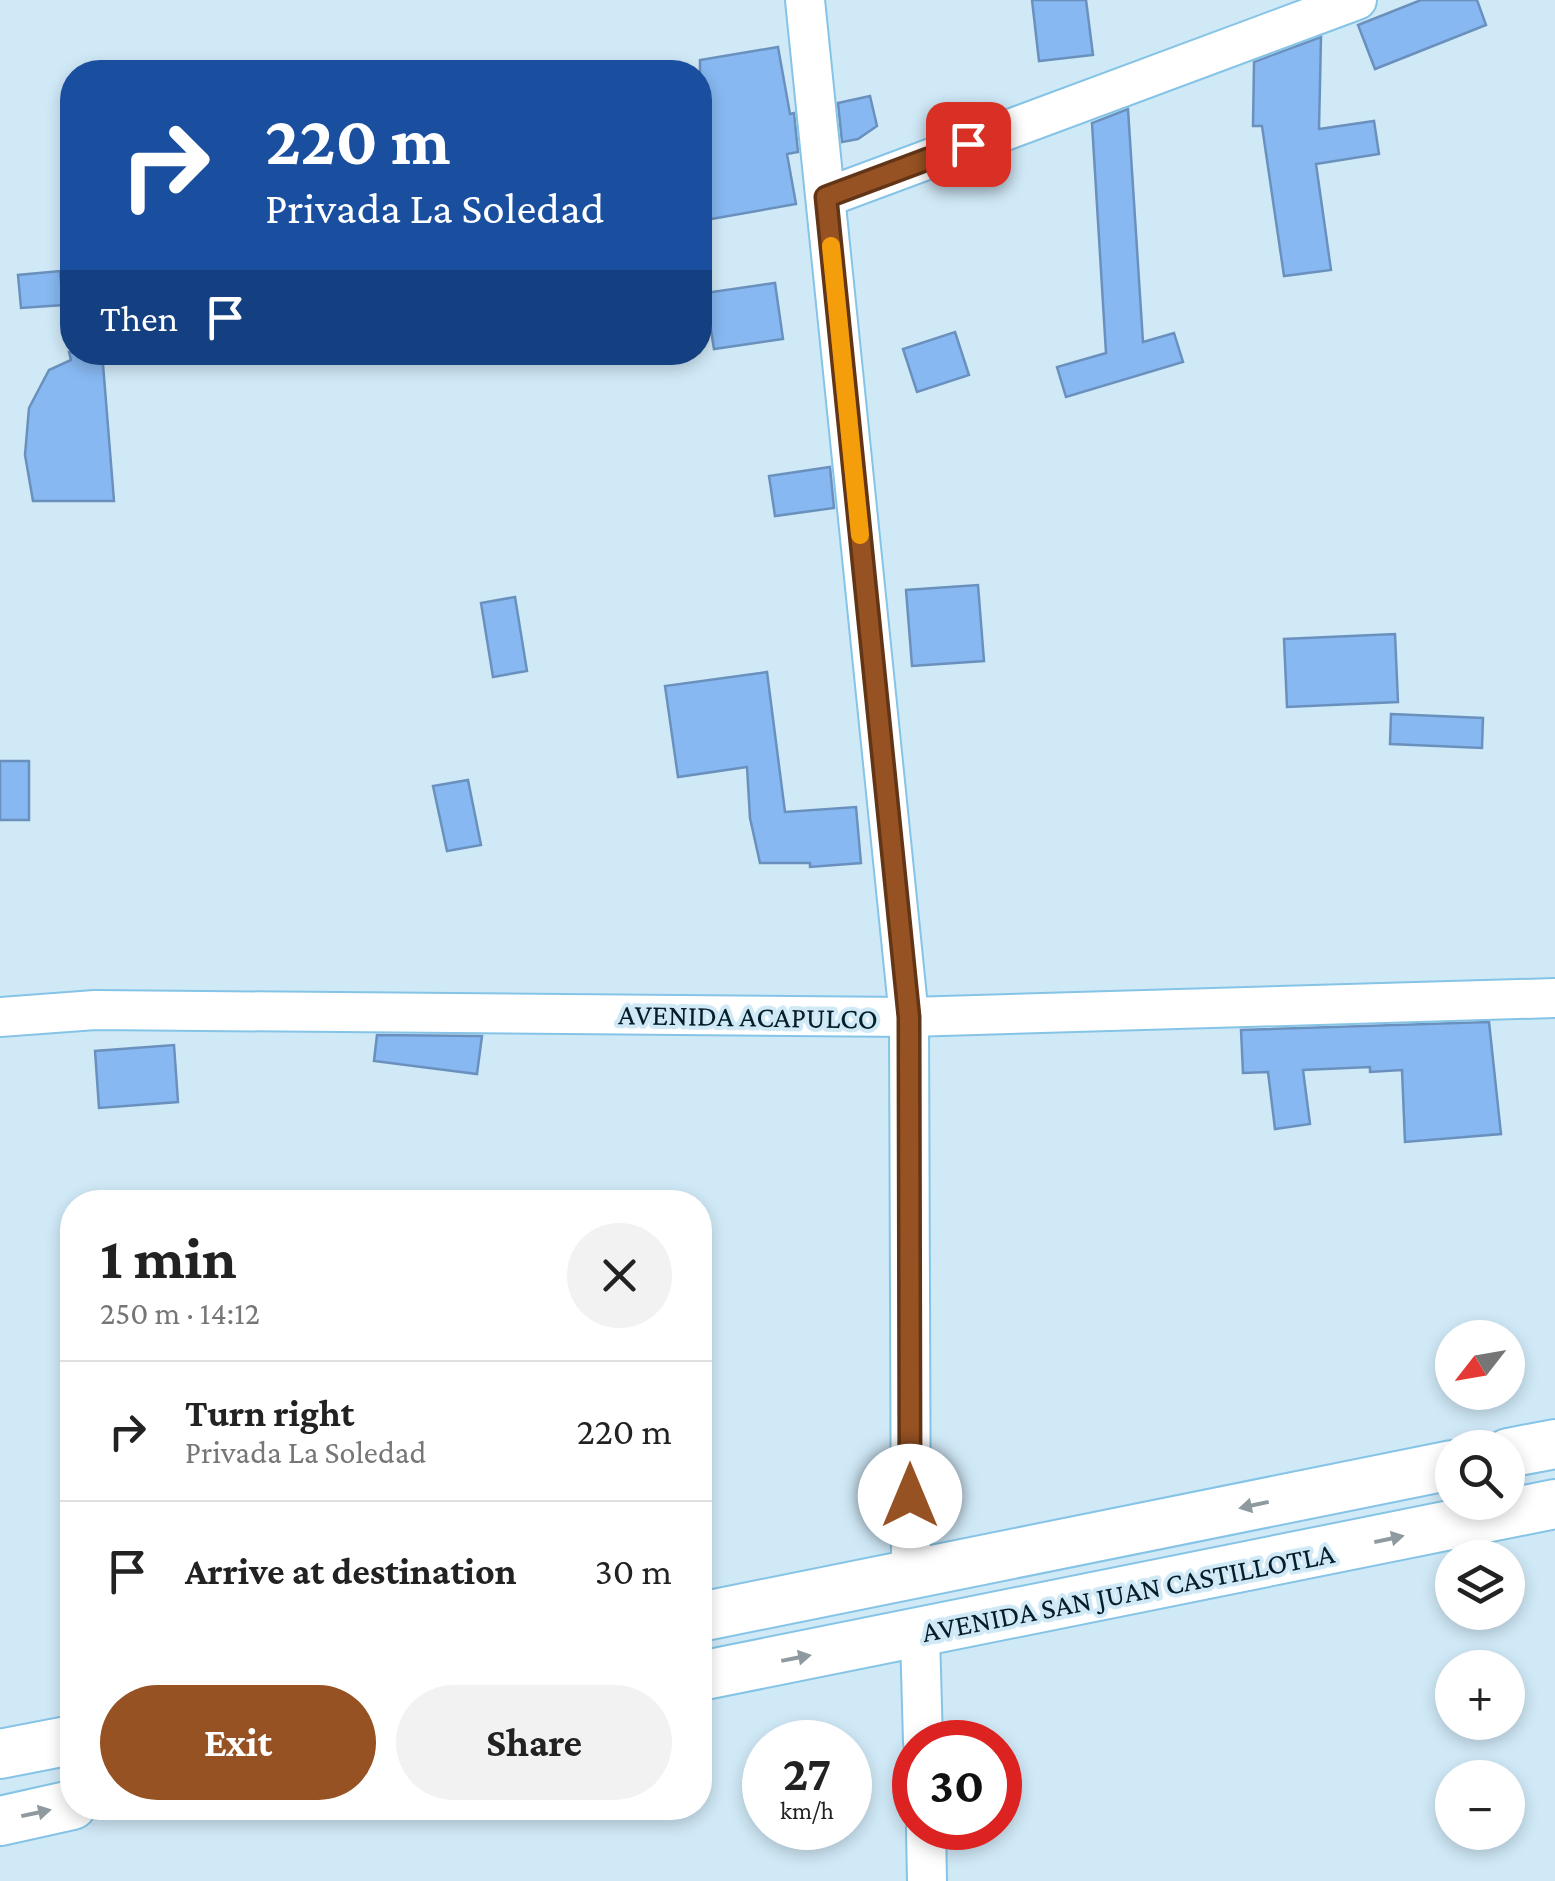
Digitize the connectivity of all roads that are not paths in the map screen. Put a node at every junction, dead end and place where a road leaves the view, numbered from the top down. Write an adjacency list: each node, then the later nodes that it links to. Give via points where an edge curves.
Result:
1 (805, 0): 3 (street)
2 (1358, 0): 3 (street)
3 (826, 197): 6 (street)
4 (1555, 998): 6 (street, AVENIDA ACAPULCO)
5 (0, 1017): 6 (street, AVENIDA ACAPULCO, via 115,1010)
6 (909, 1017): 11 (street)
7 (1555, 1444): 8 (main road)
8 (1525, 1450)
9 (1435, 1468): 11 (main road, AVENIDA SAN JUAN CASTILLOTLA, one-way to 11)
10 (1555, 1504): 13 (main road, AVENIDA SAN JUAN CASTILLOTLA, one-way to 10)
11 (911, 1575): 12 (main road, AVENIDA SAN JUAN CASTILLOTLA)
12 (712, 1615)
13 (920, 1635): 14 (main road, AVENIDA SAN JUAN CASTILLOTLA, one-way to 13); 15 (street)
14 (712, 1674)
15 (922, 1720)
16 (60, 1742): 17 (main road)
17 (0, 1754)
18 (60, 1808): 19 (main road, one-way to 18)
19 (0, 1821)
20 (926, 1850): 21 (street)
21 (927, 1881)

